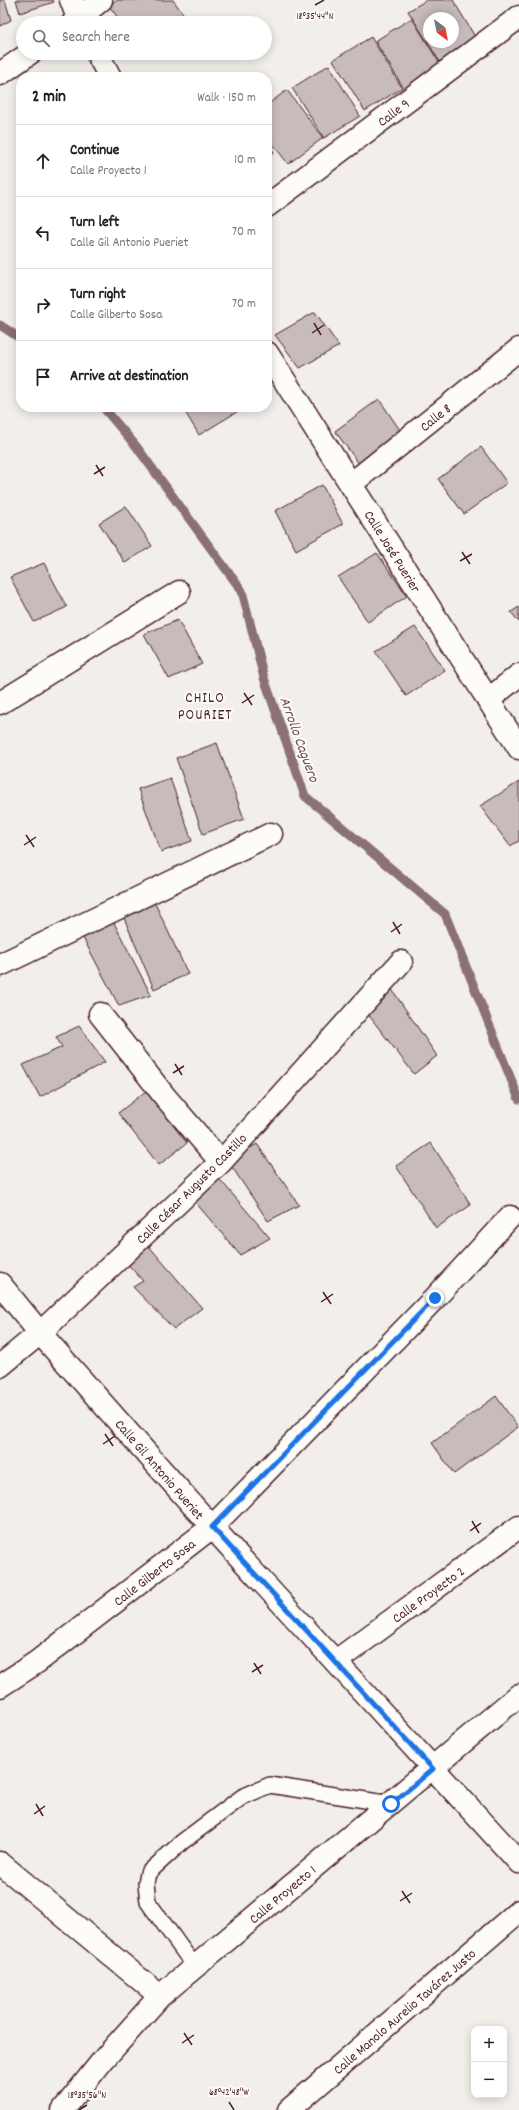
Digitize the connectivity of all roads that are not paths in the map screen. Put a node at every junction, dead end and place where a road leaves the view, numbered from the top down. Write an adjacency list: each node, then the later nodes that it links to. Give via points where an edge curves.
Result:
1 (101, 0): 2 (street)
2 (76, 16)
3 (519, 17): 8 (street, Calle 9)
4 (20, 60): 7 (street)
5 (101, 60): 6 (street)
6 (107, 72)
7 (0, 74)
8 (272, 202)
9 (519, 349): 11 (street, Calle 8)
10 (272, 361): 11 (street, Calle José Puerier)
11 (351, 484): 14 (street, Calle José Puerier)
12 (180, 592): 15 (street)
13 (519, 675): 14 (street)
14 (488, 700): 16 (street, Calle José Puerier)
15 (0, 703)
16 (519, 748)
17 (271, 834): 19 (street)
18 (401, 962): 21 (street, Calle César Augusto Castillo)
19 (0, 965)
20 (100, 1014): 21 (street, via 166,1098)
21 (221, 1162): 24 (street, Calle César Augusto Castillo)
22 (510, 1217): 26 (street, Calle Gilberto Sosa, via 435,1298)
23 (0, 1284): 24 (street, Calle Gil Antonio Pueriet)
24 (40, 1333): 25 (street, Calle César Augusto Castillo); 26 (street, Calle Gil Antonio Pueriet)
25 (0, 1366)
26 (212, 1527): 28 (street, Calle Gil Antonio Pueriet); 29 (street, Calle Gilberto Sosa, via 37,1662)
27 (519, 1527): 28 (street, Calle Proyecto 2)
28 (336, 1661): 31 (street, Calle Gil Antonio Pueriet)
29 (0, 1686)
30 (519, 1695): 31 (street, Calle Proyecto 1)
31 (433, 1769): 32 (street, Calle Proyecto 1); 33 (street, Calle Gil Antonio Pueriet)
32 (391, 1804): 36 (street, Calle Proyecto 1); 36 (lane, via 270,1784 242,1797 182,1842 148,1873 148,1902)
33 (519, 1862)
34 (0, 1863): 37 (street)
35 (519, 1911): 39 (street, Calle Manolo Aurelio Tavárez Justo)
36 (195, 1967): 37 (street, Calle Proyecto 1)
37 (160, 1996): 38 (street, Calle Proyecto 1)
38 (63, 2110)
39 (289, 2110)

